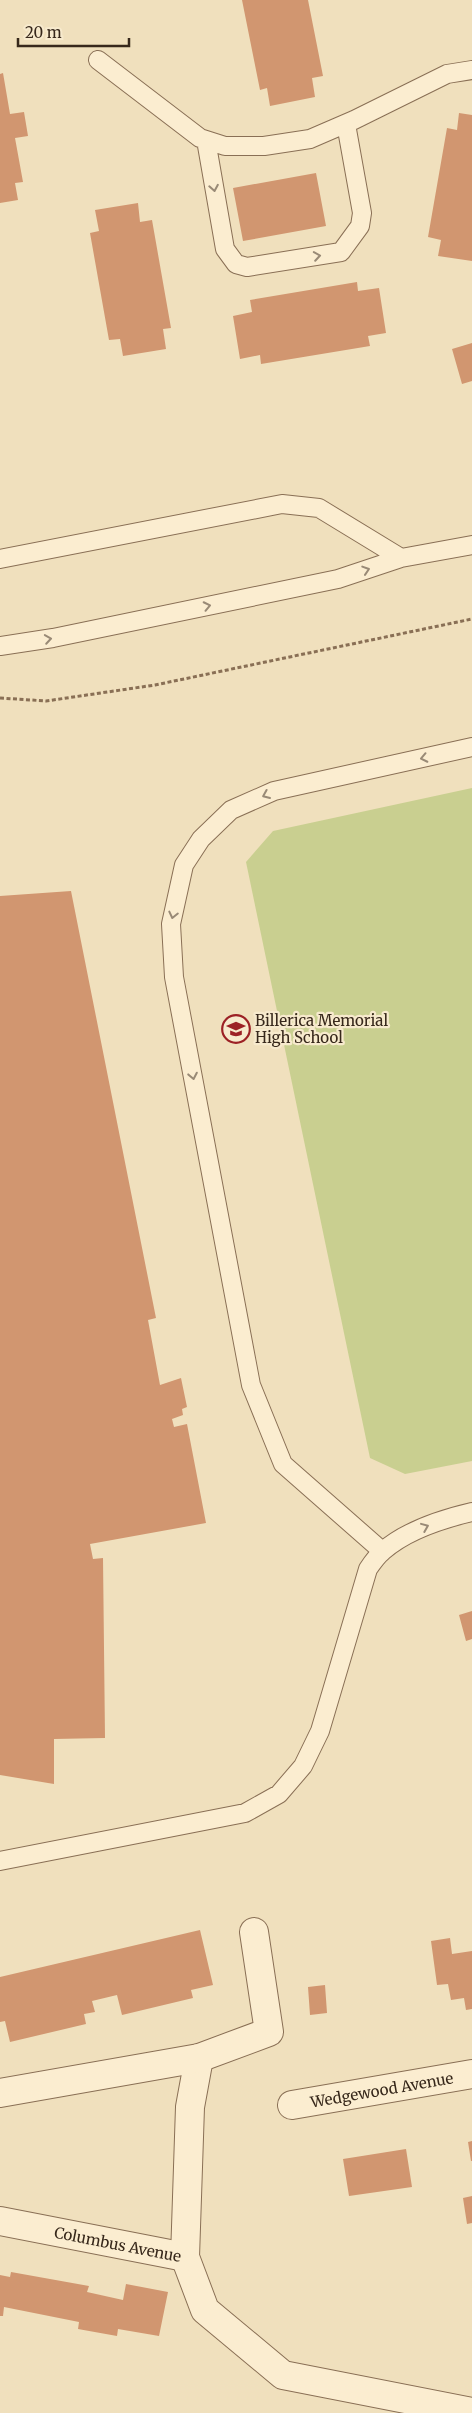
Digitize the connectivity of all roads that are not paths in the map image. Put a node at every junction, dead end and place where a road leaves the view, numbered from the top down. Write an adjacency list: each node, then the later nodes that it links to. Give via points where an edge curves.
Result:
1 (98, 60): 4 (lane)
2 (472, 70): 3 (lane, via 447,74)
3 (346, 124): 4 (lane, via 310,139 264,146 225,146); 4 (lane, one-way to 3, via 225,249 236,264 247,267 340,252 354,237 362,213)
4 (206, 140)
5 (472, 545): 6 (lane)
6 (401, 558): 7 (lane, via 319,508 282,504); 8 (lane, one-way to 6, via 338,579)
7 (0, 559)
8 (0, 646)
9 (472, 747): 11 (lane, one-way to 11, via 274,791 231,810 201,839 184,865 171,924 174,977 251,1385 283,1464)
10 (472, 1512): 11 (lane, one-way to 10, via 414,1532)
11 (382, 1551): 12 (lane, via 368,1569 320,1731 303,1766 278,1794 245,1812)
12 (0, 1862)
13 (254, 1932): 14 (street, via 269,2032)
14 (199, 2058): 16 (street); 19 (street, via 190,2106)
15 (472, 2074): 17 (street, Wedgewood Avenue)
16 (0, 2093)
17 (292, 2105)
18 (0, 2221): 19 (street, Columbus Avenue)
19 (185, 2258): 20 (street, Columbus Avenue, via 205,2310 283,2375)
20 (472, 2412)

